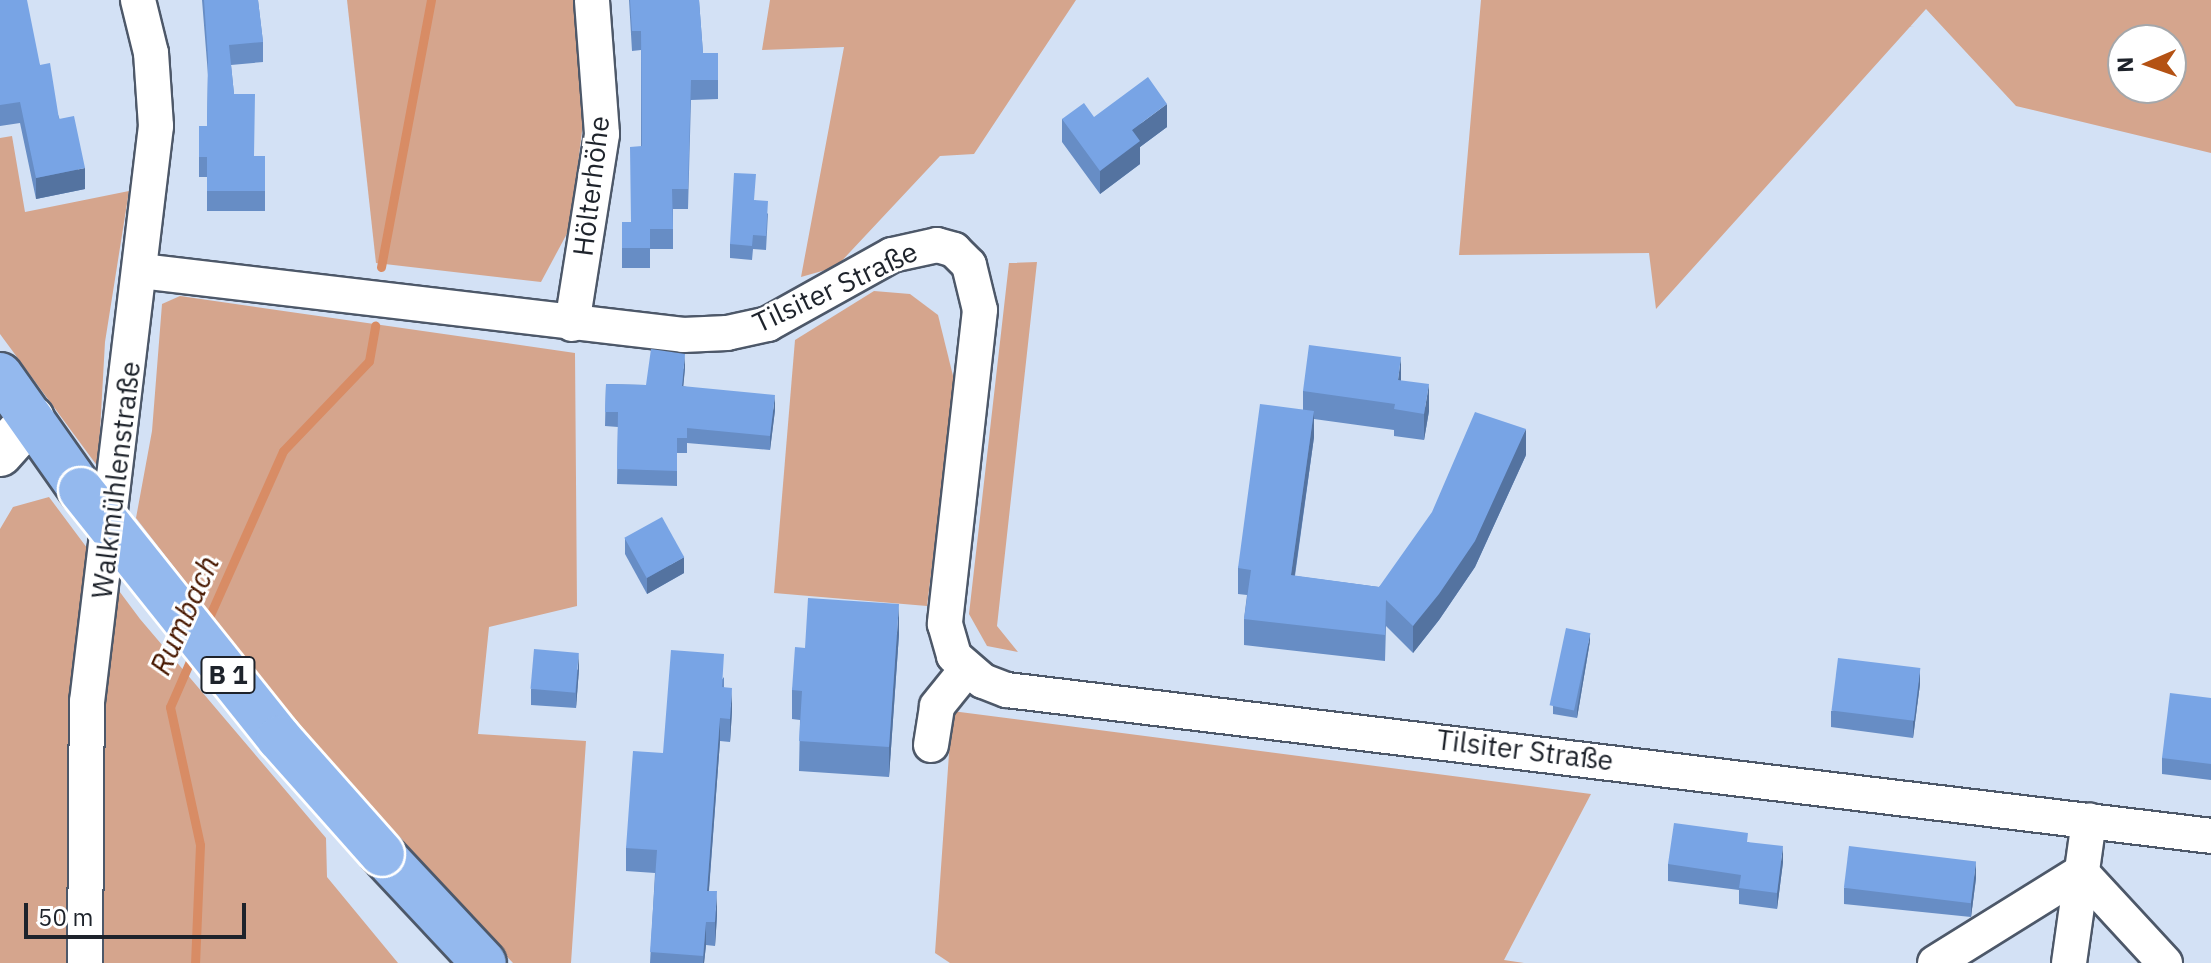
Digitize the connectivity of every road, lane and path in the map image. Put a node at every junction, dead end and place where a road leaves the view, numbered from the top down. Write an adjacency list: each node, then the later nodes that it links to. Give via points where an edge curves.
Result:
1 (138, 0): 3 (street, Walkmühlenstraße, via 151,53 156,126)
2 (592, 0): 4 (street, Hölterhöhe, via 602,134)
3 (141, 271): 4 (street, Tilsiter Straße); 13 (street, Walkmühlenstraße, via 87,702)
4 (572, 324): 8 (street, Tilsiter Straße, via 639,333 727,333 803,308 892,255 920,245 954,250 969,265 980,310 945,624 954,656)
5 (0, 375): 6 (main road, B 1)
6 (32, 418): 7 (main road); 14 (main road, B 1, bridge, via 81,490 279,738)
7 (0, 454)
8 (966, 670): 9 (street, via 937,706); 10 (street, Tilsiter Straße, via 1007,690)
9 (931, 745)
10 (2089, 820): 11 (street, Tilsiter Straße); 12 (street)
11 (2211, 836)
12 (2081, 872): 15 (street); 16 (street); 17 (street)
13 (85, 963)
14 (484, 963)
15 (1935, 963)
16 (2069, 963)
17 (2165, 963)

